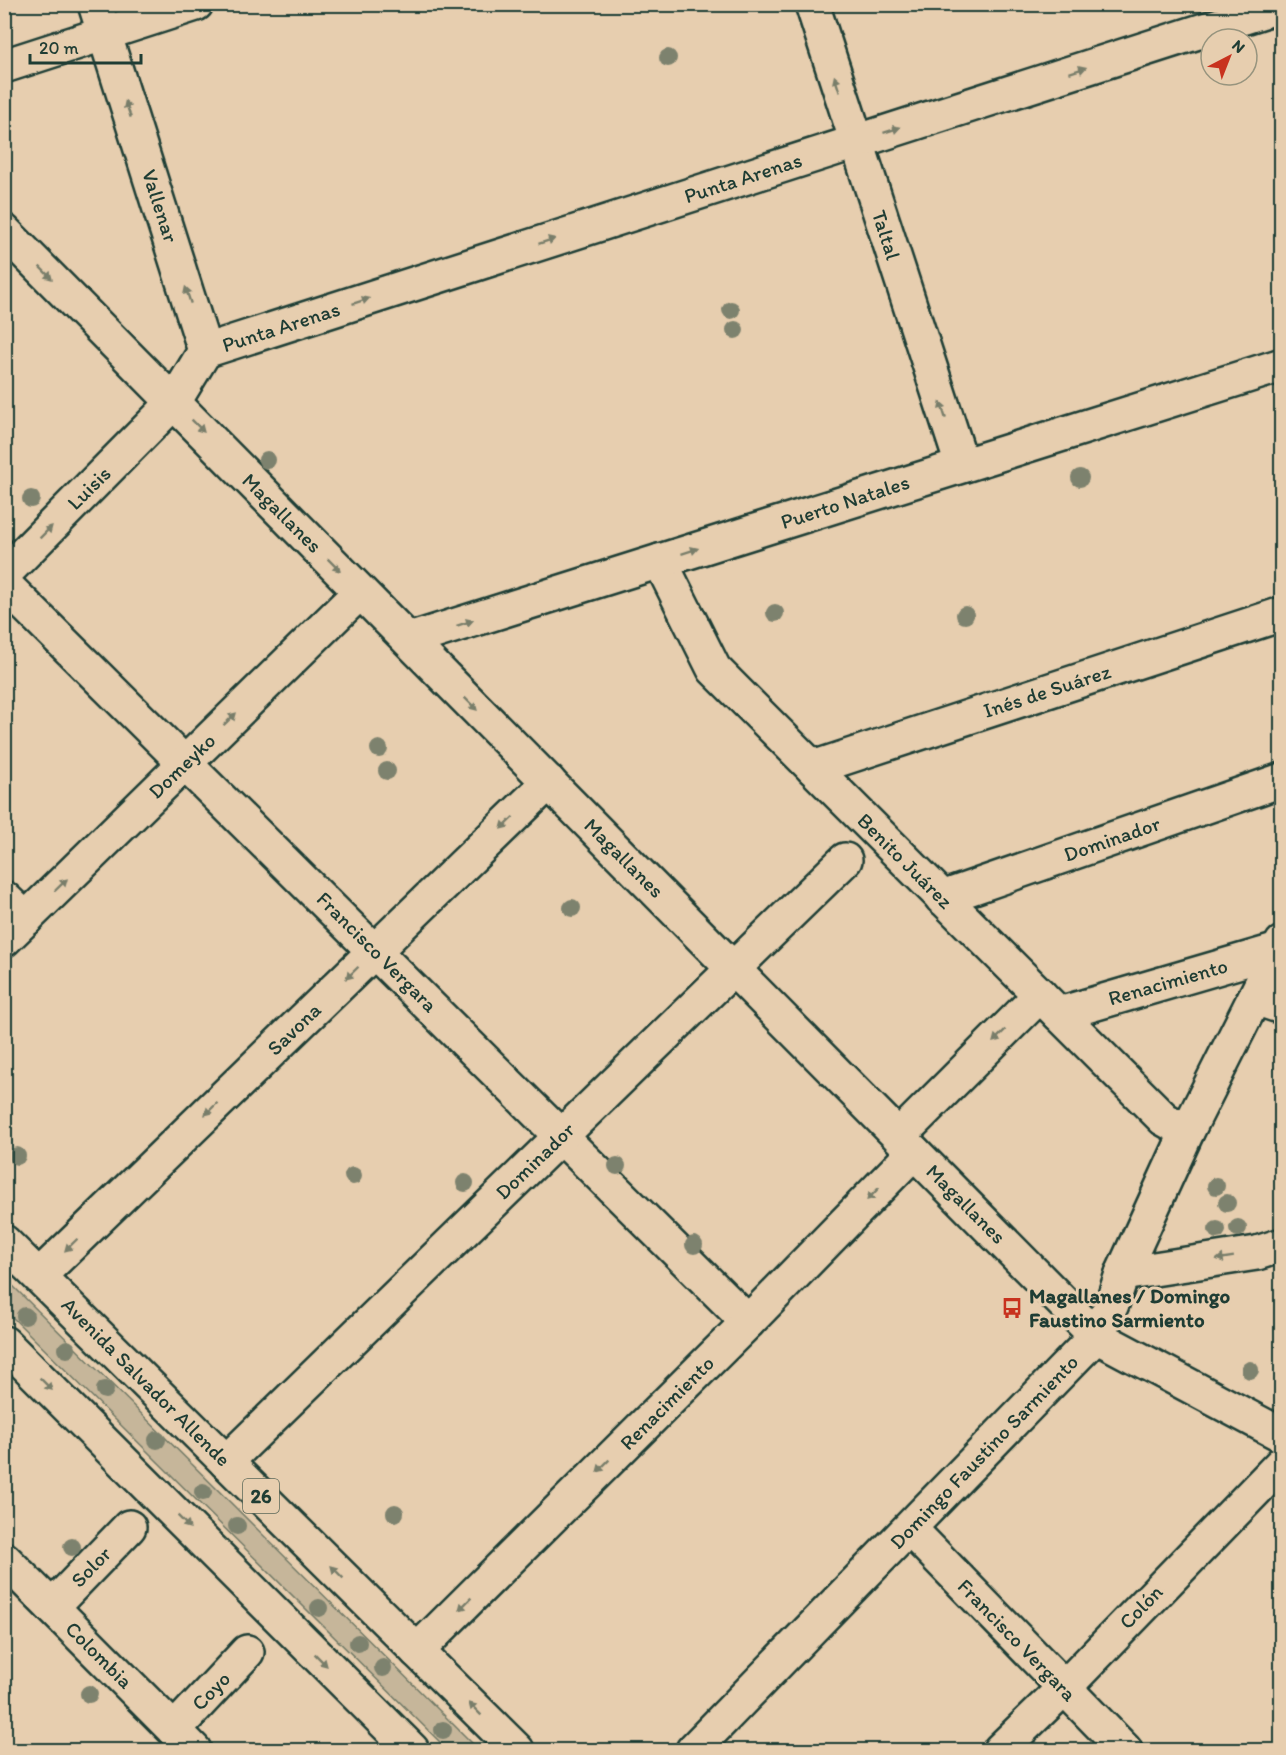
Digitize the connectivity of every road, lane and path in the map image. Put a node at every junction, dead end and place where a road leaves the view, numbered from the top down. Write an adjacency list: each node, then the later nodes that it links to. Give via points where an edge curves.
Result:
1 (196, 4): 4 (main road)
2 (812, 4): 6 (main road, Taltal, one-way to 2)
3 (1281, 5): 6 (main road, Punta Arenas, one-way to 3)
4 (99, 19): 5 (main road); 8 (main road, Vallenar, one-way to 4)
5 (4, 66)
6 (856, 141): 8 (main road, Punta Arenas, one-way to 6); 11 (main road, Taltal, one-way to 6)
7 (4, 231): 10 (main road, Magallanes, one-way to 10)
8 (205, 351): 10 (main road)
9 (1281, 365): 11 (main road, Puerto Natales)
10 (174, 402): 13 (main road, Luisis, one-way to 10); 15 (main road, Magallanes, one-way to 15)
11 (962, 465): 12 (main road, Puerto Natales, one-way to 11)
12 (660, 561): 17 (main road, Puerto Natales, one-way to 12); 19 (main road, Benito Juárez, via 714,669)
13 (4, 574)
14 (4, 584): 18 (main road, Francisco Vergara)
15 (360, 592): 17 (main road, Magallanes); 18 (main road, Domeyko, one-way to 15)
16 (1281, 614): 19 (main road, Inés de Suárez)
17 (409, 640): 21 (main road, Magallanes, one-way to 21)
18 (186, 762): 24 (main road, Domeyko, one-way to 18); 26 (main road, Francisco Vergara)
19 (813, 768): 23 (main road, Benito Juárez)
20 (1281, 780): 23 (main road, Dominador)
21 (549, 782): 26 (main road, Savona, one-way to 26); 27 (main road, Magallanes)
22 (845, 860): 27 (main road, Dominador)
23 (942, 898): 29 (main road, Benito Juárez)
24 (12, 919)
25 (1280, 946): 28 (main road, Domingo Faustino Sarmiento); 29 (main road, Renacimiento)
26 (375, 950): 31 (main road, Francisco Vergara); 36 (main road, Savona, one-way to 36)
27 (733, 969): 31 (main road, Dominador); 32 (main road, Magallanes)
28 (1268, 1003): 30 (main road, Domingo Faustino Sarmiento)
29 (1049, 1005): 30 (main road, Benito Juárez, via 1164,1119); 32 (main road, Renacimiento, one-way to 32)
30 (1187, 1132): 35 (main road, Domingo Faustino Sarmiento)
31 (561, 1135): 37 (main road, Francisco Vergara); 41 (main road, Dominador)
32 (907, 1144): 37 (main road, Renacimiento, one-way to 37); 38 (main road, Magallanes)
33 (4, 1242): 36 (main road, Avenida Salvador Allende / 26)
34 (1281, 1245): 35 (main road, one-way to 35, via 1257,1253)
35 (1122, 1274): 38 (main road, Domingo Faustino Sarmiento)
36 (39, 1276): 41 (main road, Avenida Salvador Allende / 26)
37 (748, 1322): 47 (main road, Renacimiento, one-way to 47)
38 (1096, 1336): 40 (main road, Magallanes); 44 (main road, Domingo Faustino Sarmiento)
39 (4, 1342): 51 (main road, one-way to 51)
40 (1281, 1435)
41 (226, 1462): 47 (main road, Avenida Salvador Allende / 26, one-way to 41)
42 (1281, 1463): 49 (main road, Colón)
43 (129, 1527): 46 (main road, Solor)
44 (910, 1529): 49 (main road, Francisco Vergara); 53 (main road, Domingo Faustino Sarmiento)
45 (4, 1559): 46 (main road, Colombia)
46 (52, 1607): 50 (main road, Colombia)
47 (417, 1651): 52 (main road, Avenida Salvador Allende / 26, one-way to 47)
48 (247, 1652): 50 (main road, Coyo)
49 (1064, 1688): 54 (main road, Colón); 55 (main road, Francisco Vergara)
50 (184, 1740)
51 (412, 1750)
52 (517, 1750)
53 (693, 1750)
54 (1000, 1750)
55 (1125, 1750)

